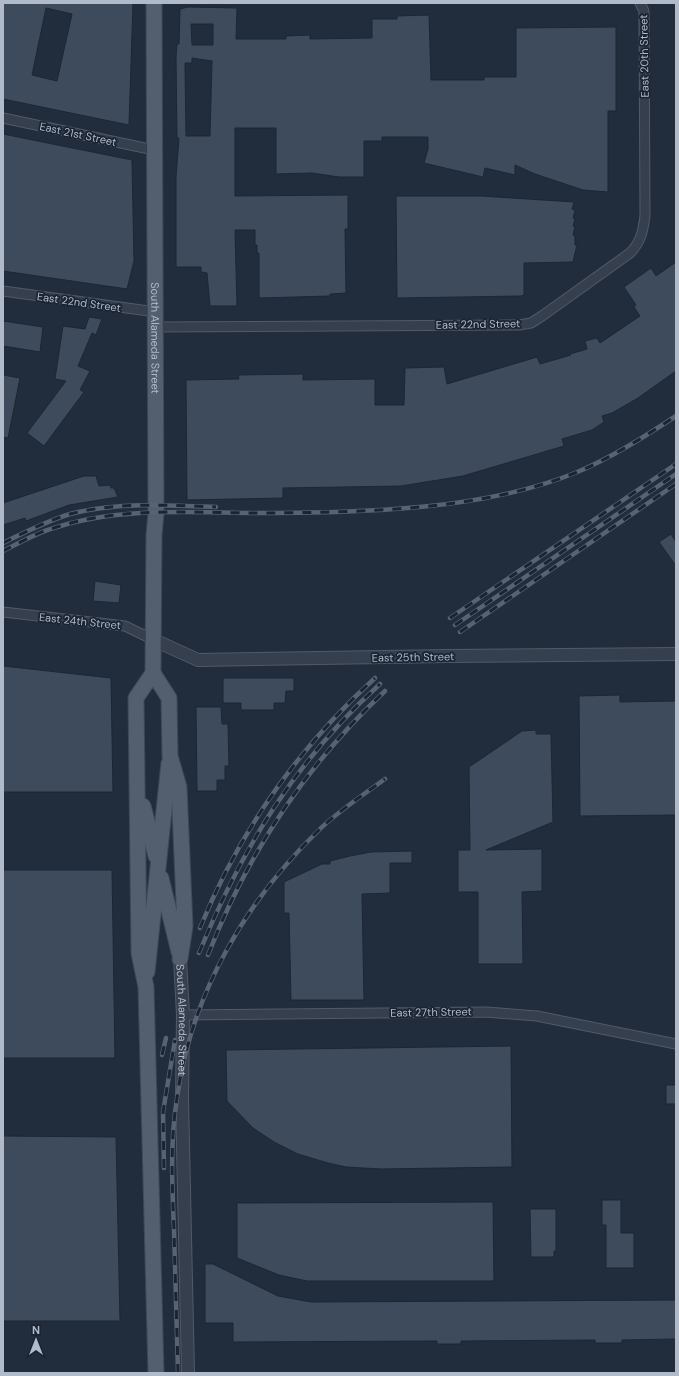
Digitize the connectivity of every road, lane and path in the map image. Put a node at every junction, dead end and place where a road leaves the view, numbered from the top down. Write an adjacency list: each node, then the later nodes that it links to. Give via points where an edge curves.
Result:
1 (154, 3): 5 (main road, South Alameda Street)
2 (640, 3): 3 (street, East 20th Street, via 644,10)
3 (644, 109): 7 (street, East 22nd Street, via 645,216 638,245 531,323 519,325)
4 (3, 118): 5 (street, East 21st Street)
5 (154, 150): 7 (main road, South Alameda Street)
6 (3, 291): 7 (street, East 22nd Street)
7 (156, 320): 9 (main road, South Alameda Street)
8 (3, 612): 9 (street, East 24th Street, via 125,626)
9 (154, 640): 10 (street, East 25th Street, bridge, via 198,660); 11 (main road, South Alameda Street)
10 (676, 654)
11 (153, 673): 12 (main road, South Alameda Street, via 169,698); 13 (main road, via 136,698)
12 (170, 756): 14 (main road); 15 (main road, South Alameda Street, via 179,788 182,827 185,935)
13 (137, 780): 14 (main road); 16 (main road, via 139,953)
14 (159, 867): 15 (main road); 16 (main road)
15 (180, 958): 17 (street, South Alameda Street)
16 (146, 987): 19 (main road)
17 (183, 1015): 18 (street, East 27th Street, via 486,1012 551,1019); 20 (street, South Alameda Street, via 182,1100)
18 (676, 1044)
19 (156, 1373)
20 (188, 1373)

